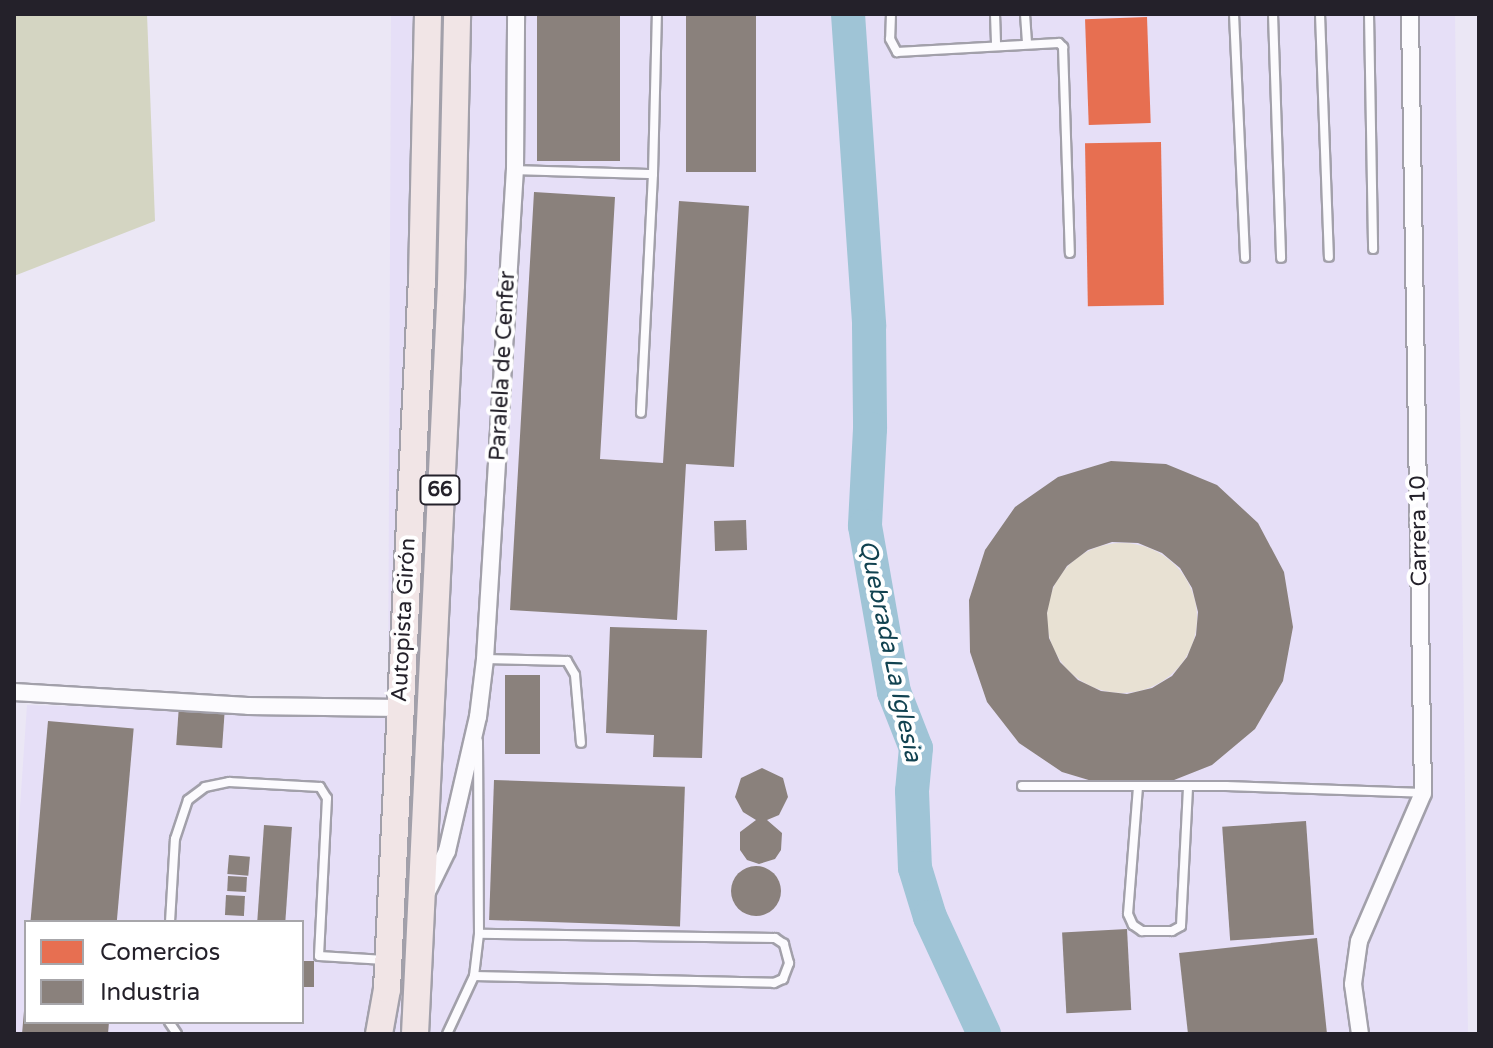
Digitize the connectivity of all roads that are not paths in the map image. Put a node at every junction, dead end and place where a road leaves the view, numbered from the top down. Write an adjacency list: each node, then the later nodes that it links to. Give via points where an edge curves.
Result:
1 (428, 14): 25 (highway, Autopista Girón / 66, via 422,279)
2 (457, 14): 32 (highway, Autopista Girón / 66, via 451,285)
3 (516, 14): 15 (street, Paralela de Cenfer)
4 (657, 14): 16 (lane)
5 (891, 14): 14 (lane, via 890,39 897,52)
6 (995, 14): 14 (lane)
7 (1025, 14): 13 (lane)
8 (1234, 14): 20 (lane)
9 (1273, 14): 21 (lane)
10 (1320, 14): 19 (lane)
11 (1369, 14): 17 (lane)
12 (1410, 14): 31 (street, Carrera 10)
13 (1027, 44): 14 (lane); 18 (lane, via 1059,43 1064,53)
14 (996, 46)
15 (515, 170): 16 (lane); 23 (street, Paralela de Cenfer)
16 (653, 174): 22 (lane)
17 (1373, 249)
18 (1070, 253)
19 (1329, 257)
20 (1245, 258)
21 (1281, 258)
22 (641, 413)
23 (485, 659): 26 (street, Paralela de Cenfer); 27 (lane, via 567,661 575,675)
24 (14, 692): 25 (street, via 248,706)
25 (400, 708): 35 (highway, Autopista Girón / 66)
26 (478, 717): 32 (street, Paralela de Cenfer, via 447,851); 34 (lane, Paralela de Cenfer)
27 (581, 743)
28 (1022, 786): 30 (lane)
29 (1188, 786): 30 (lane); 30 (lane, via 1181,926 1172,931 1142,931 1128,914); 31 (lane)
30 (1138, 787)
31 (1423, 793): 40 (street, Carrera 10, via 1359,941 1353,984)
32 (419, 907): 38 (highway, Autopista Girón / 66)
33 (170, 920): 35 (lane, via 175,839 188,800 205,787 229,782 320,787 327,798 319,956)
34 (479, 934): 36 (lane, Paralela de Cenfer); 36 (lane, via 775,938 784,944 789,963 783,979 774,983)
35 (388, 960): 37 (highway, Autopista Girón / 66, via 387,989)
36 (474, 976): 39 (lane, Paralela de Cenfer)
37 (374, 1028)
38 (415, 1034)
39 (447, 1034)
40 (1360, 1034)

